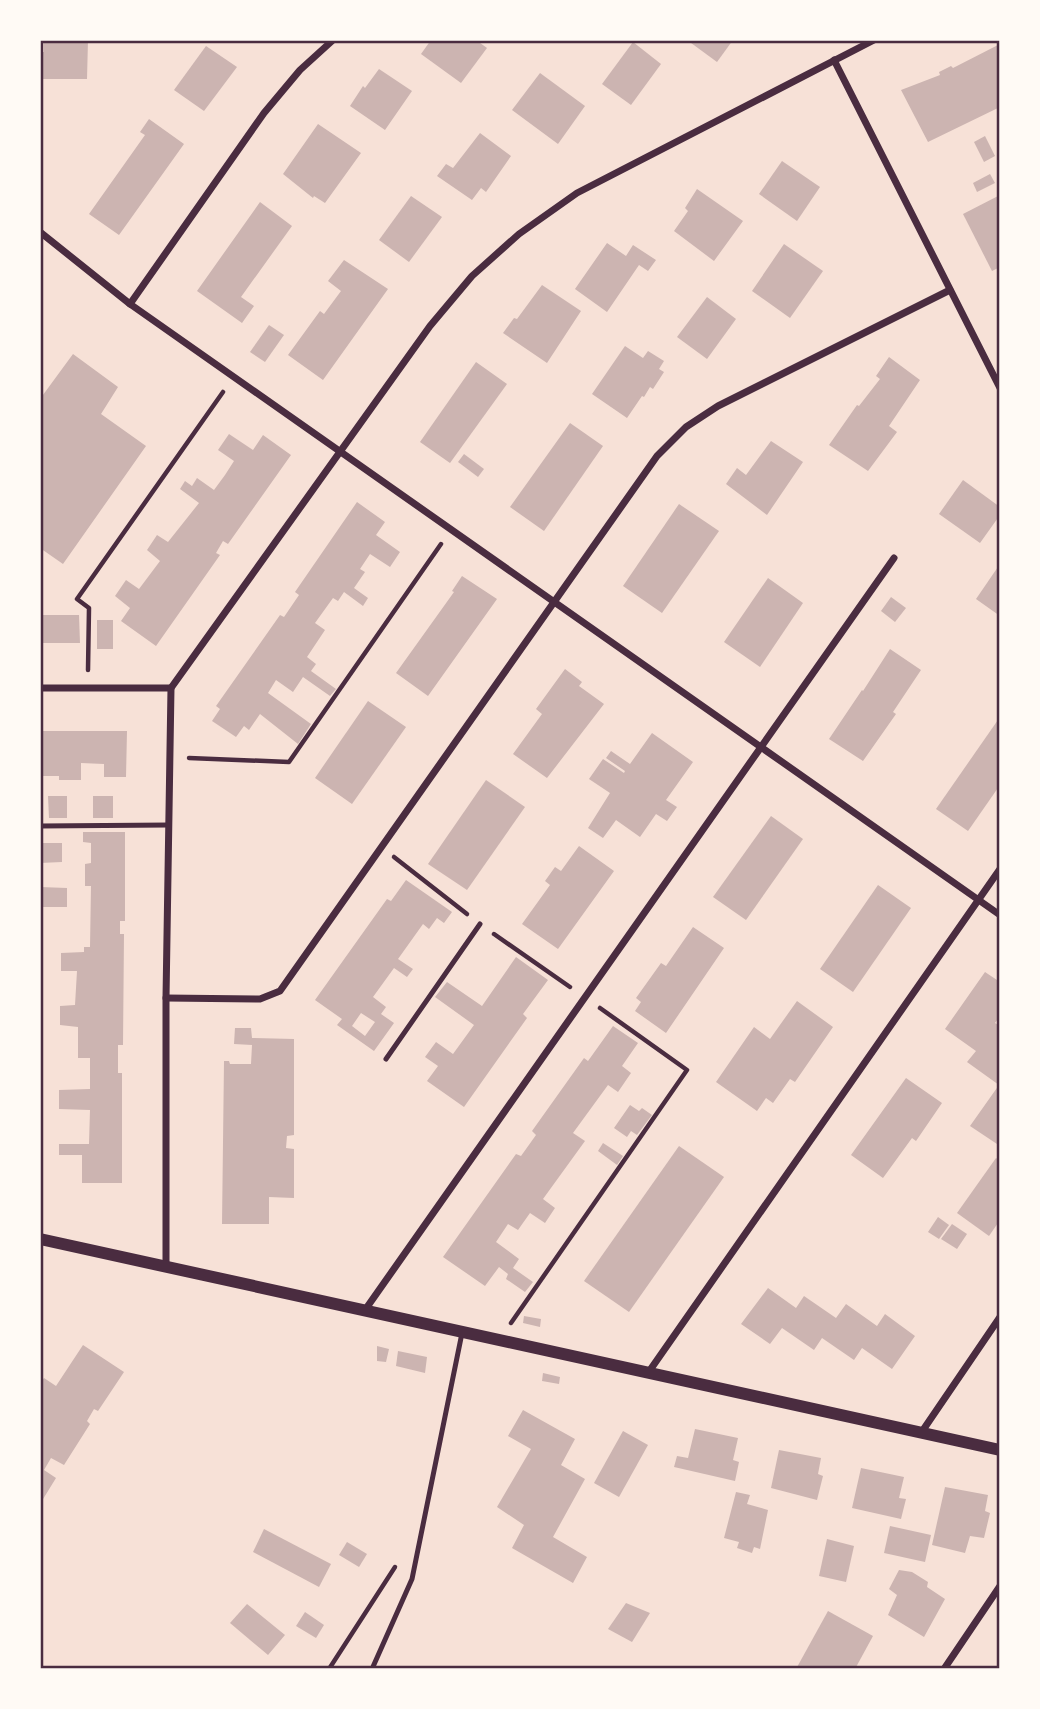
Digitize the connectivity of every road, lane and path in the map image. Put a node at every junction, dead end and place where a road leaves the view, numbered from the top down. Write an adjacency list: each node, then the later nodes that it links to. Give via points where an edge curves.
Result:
1 (333, 40): 6 (street, via 264,113)
2 (874, 40): 3 (street)
3 (834, 60): 5 (street); 9 (street, via 578,193 519,234 472,276 430,326)
4 (40, 232): 6 (street)
5 (950, 290): 8 (street); 12 (street, via 686,427 657,456)
6 (130, 304): 7 (street)
7 (234, 377): 9 (street); 14 (path, via 77,599 89,608)
8 (1000, 388)
9 (340, 451): 10 (street); 15 (street)
10 (451, 529): 12 (street); 17 (path, via 289,762)
11 (894, 558): 16 (street)
12 (555, 601): 16 (street); 20 (street)
13 (40, 688): 14 (street)
14 (88, 688): 15 (street)
15 (171, 688): 17 (street)
16 (761, 747): 22 (street); 26 (street)
17 (170, 758): 18 (street)
18 (169, 825): 19 (lane); 25 (street)
19 (40, 826)
20 (382, 848): 24 (path); 25 (street, via 279,991 260,999)
21 (1000, 869): 22 (street)
22 (979, 899): 23 (street); 34 (street)
23 (1000, 915)
24 (480, 924): 26 (path); 27 (lane)
25 (166, 998): 29 (street)
26 (586, 998): 30 (street); 33 (path, via 687,1070)
27 (386, 1059)
28 (40, 1239): 29 (street)
29 (166, 1268): 30 (street)
30 (365, 1311): 32 (street)
31 (1000, 1317): 35 (street)
32 (462, 1333): 33 (street); 40 (lane, via 412,1578)
33 (498, 1340): 34 (street)
34 (648, 1373): 35 (street)
35 (920, 1433): 36 (street)
36 (1000, 1450)
37 (395, 1566): 39 (path)
38 (1000, 1586): 41 (street)
39 (329, 1669)
40 (372, 1669)
41 (944, 1669)

